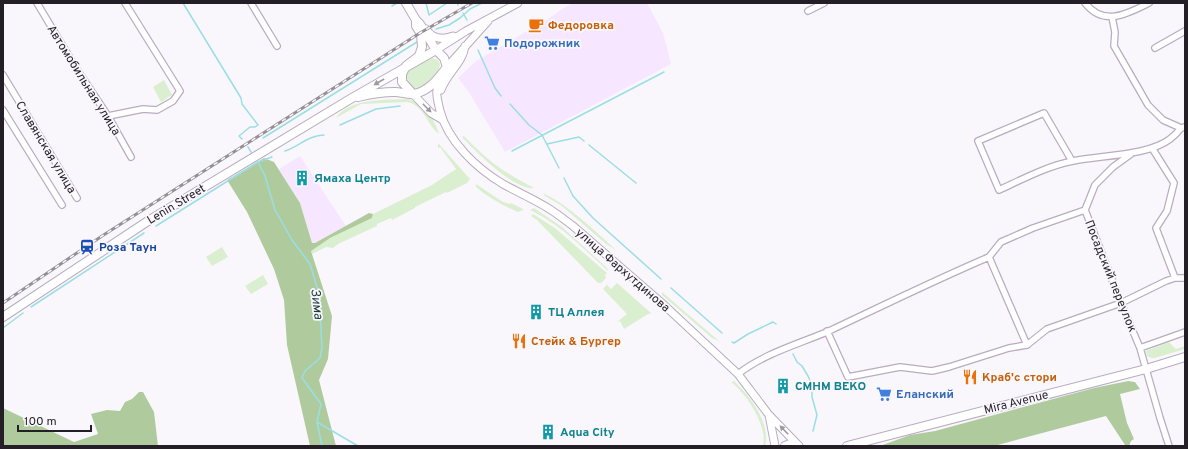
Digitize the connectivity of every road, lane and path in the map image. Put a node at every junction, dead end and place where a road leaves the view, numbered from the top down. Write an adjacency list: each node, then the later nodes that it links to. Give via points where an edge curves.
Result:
1 (37, 3): 27 (street, Автомобильная улица)
2 (125, 3): 27 (street, via 180,91 173,101 157,110 143,109)
3 (251, 3): 16 (street)
4 (406, 3): 13 (main road)
5 (410, 3): 14 (main road, via 430,35 443,39)
6 (518, 3): 12 (main road)
7 (824, 3): 10 (street)
8 (1085, 3): 11 (street, via 1095,11)
9 (1148, 3): 11 (street)
10 (808, 12)
11 (1112, 17): 29 (street, via 1114,46 1148,105 1163,120)
12 (491, 18): 14 (main road); 17 (main road)
13 (416, 20): 19 (main road); 20 (main road, via 422,47 420,56)
14 (466, 31): 19 (main road)
15 (1185, 31): 18 (street)
16 (277, 46)
17 (465, 46): 21 (main road); 28 (main road, via 463,56 440,91 444,109)
18 (1155, 48)
19 (436, 50): 20 (main road); 21 (main road, via 444,58)
20 (406, 66): 24 (main road, via 402,82); 25 (main road, Lenin Street, one-way to 25)
21 (446, 67): 23 (main road)
22 (3, 75): 34 (street, Славянская улица)
23 (441, 75): 24 (main road, via 434,84); 28 (main road, улица Фархутдинова, via 436,92)
24 (413, 94): 25 (main road, Lenin Street, via 377,93); 28 (main road, улица Фархутдинова, one-way to 28)
25 (352, 98): 41 (main road, Lenin Street, via 148,221)
26 (3, 110): 35 (street)
27 (108, 116): 32 (street, Автомобильная улица)
28 (443, 120): 48 (main road, улица Фархутдинова, via 455,141 476,164 501,183 551,209 573,226)
29 (1183, 128): 30 (street, Посадский переулок, via 1170,140)
30 (1152, 148): 31 (street, Посадский переулок); 38 (street, via 1174,183 1167,211 1156,228)
31 (1132, 153): 33 (street, Посадский переулок); 36 (street, Посадский переулок, via 1095,185)
32 (130, 157)
33 (1072, 161): 33 (street, Посадский переулок, via 1041,171 999,190 978,141 1044,113)
34 (77, 198)
35 (62, 205)
36 (1085, 210): 37 (street, via 1001,242); 40 (street, Посадский переулок)
37 (989, 257): 42 (street); 44 (street)
38 (1175, 278): 39 (street); 40 (street)
39 (1185, 278)
40 (1121, 304): 44 (street, via 1047,329); 45 (street, Посадский переулок)
41 (3, 317)
42 (827, 331): 44 (street, via 848,377 900,367 932,371); 48 (street, via 761,359)
43 (1185, 332): 45 (street)
44 (1027, 345)
45 (1140, 348): 47 (street, Посадский переулок)
46 (1185, 357): 47 (main road, Mira Avenue)
47 (1146, 369): 53 (main road, Mira Avenue); 54 (street, Посадский переулок)
48 (738, 374): 49 (main road, улица Фархутдинова)
49 (769, 415): 50 (main road, улица Фархутдинова); 52 (main road, one-way to 49)
50 (775, 446)
51 (784, 446): 52 (main road)
52 (798, 446)
53 (847, 446)
54 (1169, 446)

